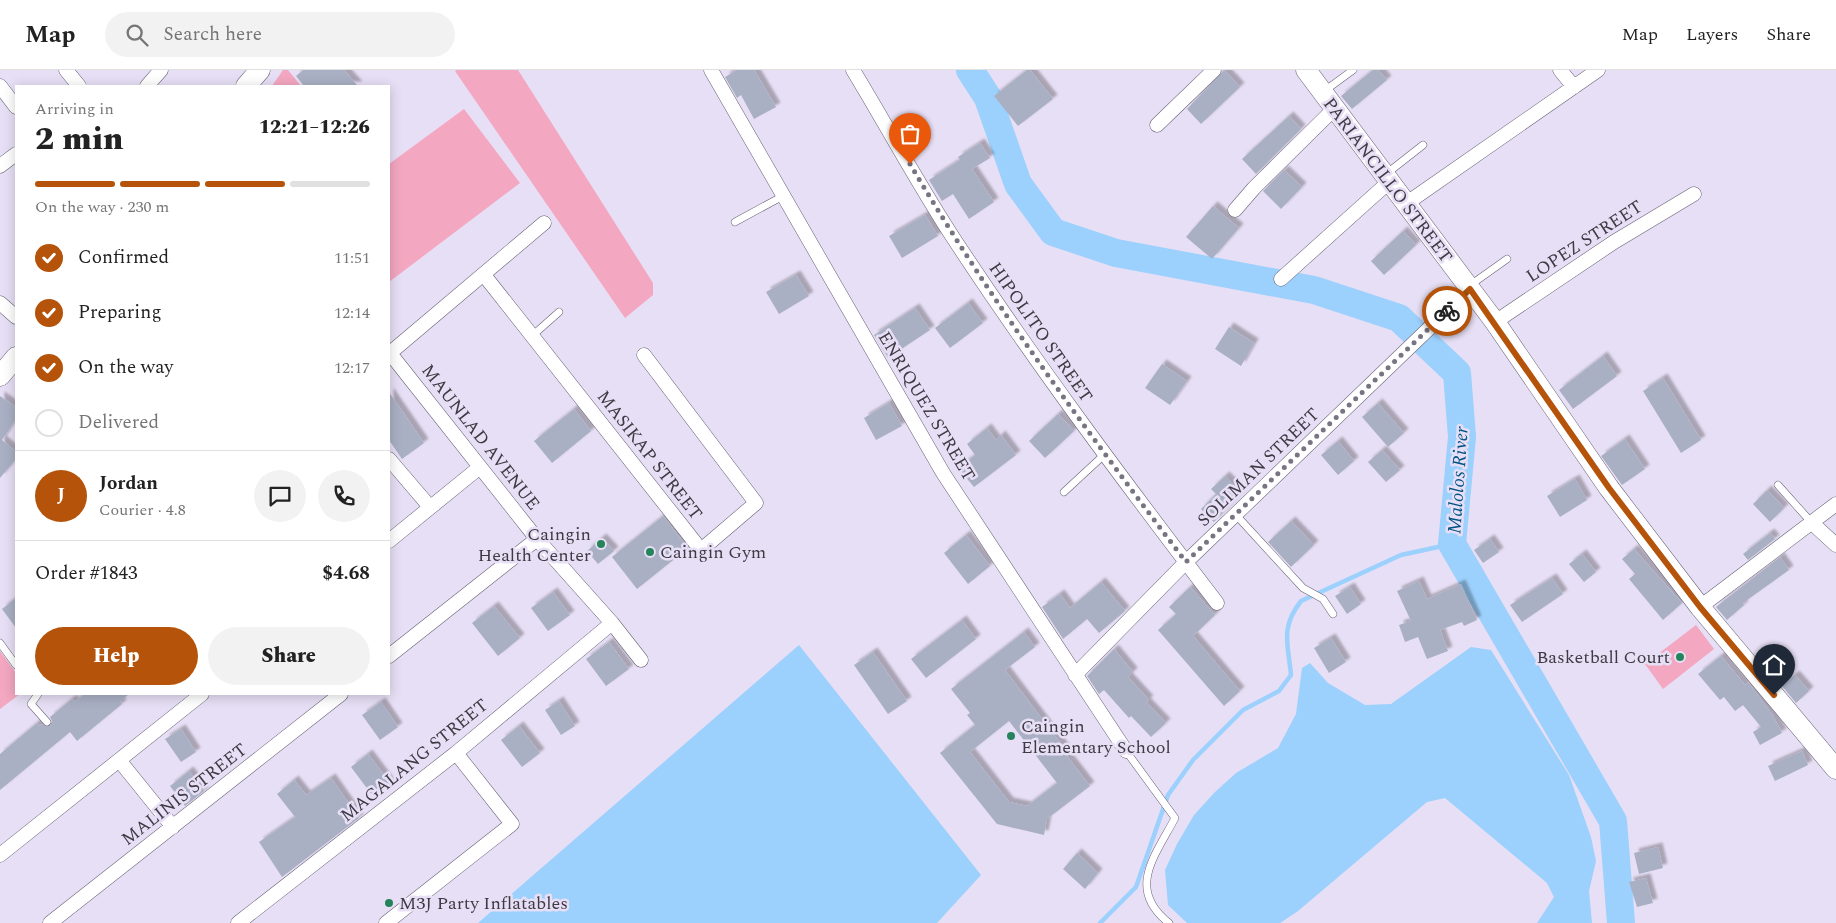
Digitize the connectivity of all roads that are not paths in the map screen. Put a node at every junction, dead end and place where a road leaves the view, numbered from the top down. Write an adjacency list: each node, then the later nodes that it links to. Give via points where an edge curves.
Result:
1 (66, 70): 10 (street)
2 (161, 70): 11 (street)
3 (711, 70): 23 (street, ENRIQUEZ STREET)
4 (853, 70): 42 (street, HIPOLITO STREET, via 952,236)
5 (1214, 70): 17 (street)
6 (1306, 70): 14 (main road, PARIANCILLO STREET)
7 (1353, 70): 14 (lane)
8 (1560, 70): 13 (street)
9 (1598, 70): 13 (street)
10 (79, 85)
11 (148, 85)
12 (0, 86): 15 (street)
13 (1574, 87): 24 (street)
14 (1323, 92): 16 (main road, PARIANCILLO STREET)
15 (15, 106)
16 (1335, 108): 21 (main road, PARIANCILLO STREET); 25 (street)
17 (1157, 125)
18 (1423, 145): 21 (lane)
19 (15, 155): 20 (street)
20 (0, 166)
21 (1388, 178): 24 (main road, PARIANCILLO STREET); 30 (street)
22 (1694, 194): 35 (street, LOPEZ STREET, via 1614,242)
23 (782, 196): 26 (lane); 63 (street, ENRIQUEZ STREET, via 943,473)
24 (1407, 203): 31 (main road, PARIANCILLO STREET)
25 (1235, 210)
26 (735, 222)
27 (544, 223): 29 (street)
28 (1507, 258): 31 (lane)
29 (484, 276): 36 (street, MASIKAP STREET); 37 (street)
30 (1281, 279)
31 (1469, 288): 35 (main road, PARIANCILLO STREET); 49 (street, SOLIMAN STREET)
32 (0, 302): 34 (street)
33 (559, 312): 36 (lane)
34 (15, 316)
35 (1495, 322): 56 (main road, PARIANCILLO STREET, via 1609,488)
36 (531, 336): 39 (street, MASIKAP STREET, via 701,550 756,503)
37 (390, 351)
38 (390, 353): 44 (street, MAUNLAD AVENUE)
39 (644, 355)
40 (15, 358): 41 (main road)
41 (0, 376)
42 (1105, 454): 46 (lane); 54 (street, HIPOLITO STREET)
43 (390, 460): 48 (street)
44 (480, 467): 48 (street); 51 (street, MAUNLAD AVENUE)
45 (1778, 486): 50 (lane)
46 (1064, 492)
47 (1836, 504): 50 (street)
48 (430, 507): 52 (street)
49 (1236, 515): 54 (street, SOLIMAN STREET); 57 (lane, via 1303,588 1323,599)
50 (1811, 522): 53 (street); 56 (street)
51 (537, 539): 58 (street, MAUNLAD AVENUE); 60 (street)
52 (390, 540)
53 (1836, 545)
54 (1186, 562): 55 (street, HIPOLITO STREET); 63 (street, SOLIMAN STREET)
55 (1217, 603)
56 (1700, 607): 71 (main road, PARIANCILLO STREET)
57 (1333, 614)
58 (612, 623): 61 (street, MAUNLAD AVENUE); 69 (street, MAGALANG STREET)
59 (0, 643): 62 (lane)
60 (390, 655)
61 (641, 660)
62 (15, 663)
63 (1075, 675): 68 (street, ENRIQUEZ STREET)
64 (37, 695): 67 (lane, via 31,704)
65 (201, 695): 70 (street)
66 (340, 695): 72 (street, MALINIS STREET)
67 (47, 722)
68 (1126, 751): 77 (lane, via 1175,818 1148,868 1146,892 1154,912)
69 (456, 753): 75 (street, MAGALANG STREET); 76 (street, via 512,824)
70 (119, 760): 72 (street); 73 (street)
71 (1836, 769)
72 (173, 827): 74 (street, MALINIS STREET)
73 (0, 855)
74 (50, 923)
75 (238, 923)
76 (386, 923)
77 (1169, 923)

